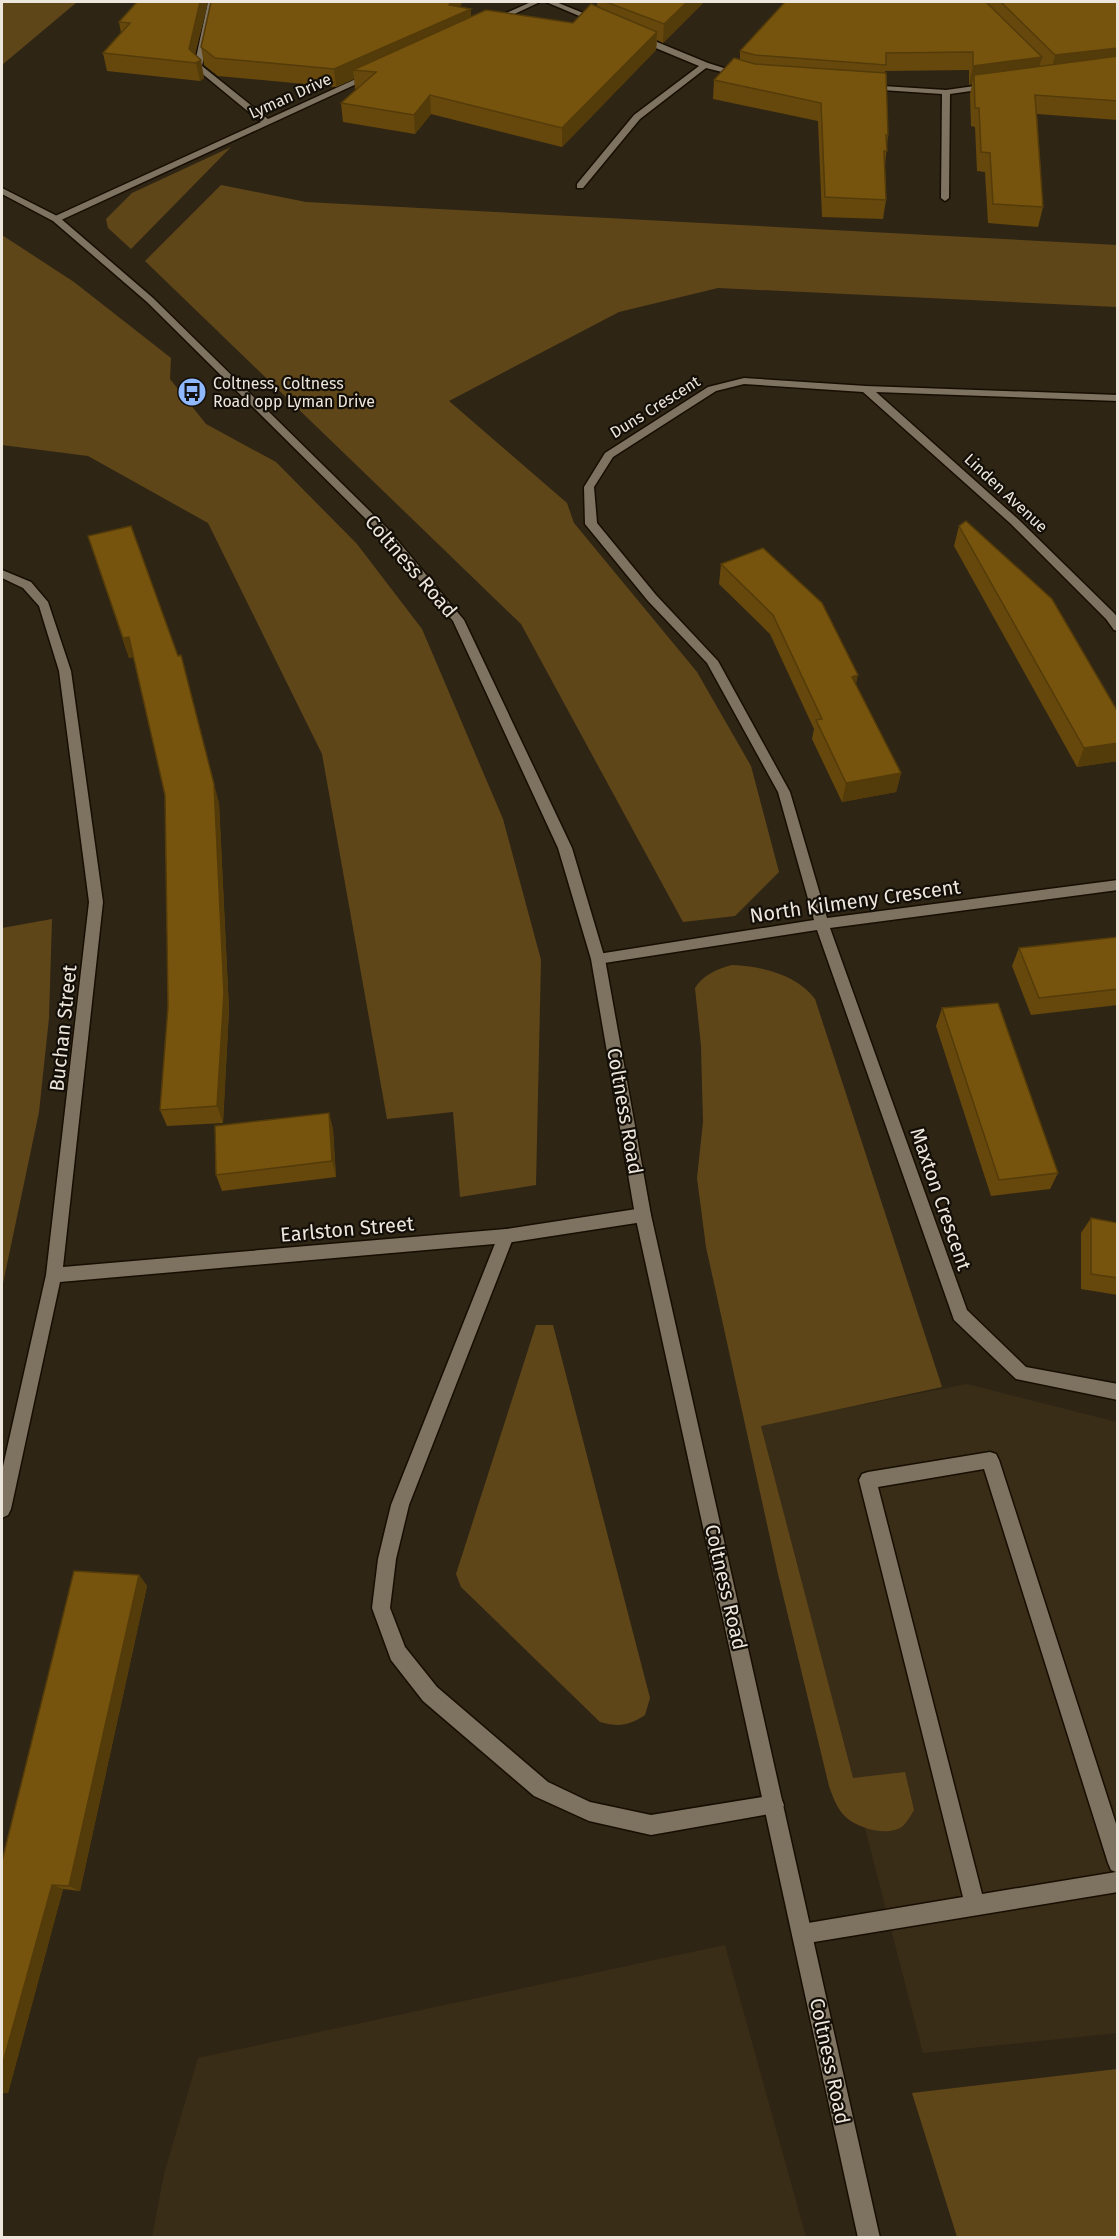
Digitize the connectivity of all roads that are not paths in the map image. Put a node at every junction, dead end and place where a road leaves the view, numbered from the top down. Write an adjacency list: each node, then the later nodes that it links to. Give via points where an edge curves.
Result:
1 (211, 2): 13 (street, via 198,67)
2 (536, 2): 5 (street)
3 (550, 2): 4 (street)
4 (605, 24)
5 (483, 26)
6 (627, 33): 7 (street)
7 (705, 65): 9 (street); 14 (street, via 637,117)
8 (386, 69): 13 (street, Lyman Drive)
9 (753, 78)
10 (1003, 85): 12 (street)
11 (863, 87): 12 (street)
12 (946, 92): 16 (street)
13 (267, 123): 17 (street, Lyman Drive)
14 (580, 186)
15 (2, 191): 17 (street, Coltness Road)
16 (945, 198)
17 (56, 219): 24 (street, Coltness Road, via 150,300 384,531 458,620 565,848)
18 (866, 388): 19 (street, Duns Crescent); 21 (street, Linden Avenue, via 1015,522); 23 (street, Duns Crescent, via 744,381 712,389 609,455 589,488 591,524 652,598 712,661 784,792)
19 (1118, 398)
20 (2, 574): 27 (street, Buchan Street, via 27,585 44,605 65,671 96,902)
21 (1118, 627)
22 (1118, 885): 23 (street, North Kilmeny Crescent)
23 (822, 924): 24 (street, North Kilmeny Crescent); 28 (street, Maxton Crescent, via 960,1315 1022,1374)
24 (598, 959): 25 (street, Coltness Road)
25 (643, 1215): 26 (street, Earlston Street); 30 (street, Coltness Road)
26 (506, 1236): 27 (street, Earlston Street); 30 (street, via 400,1505 381,1608 398,1653 430,1694 541,1788 589,1811 651,1825)
27 (54, 1275): 29 (street, Buchan Street)
28 (1118, 1392)
29 (2, 1509)
30 (774, 1805): 34 (street, Coltness Road)
31 (1118, 1863): 33 (street, via 990,1460 868,1480)
32 (1118, 1882): 33 (street)
33 (975, 1906): 34 (street)
34 (802, 1934): 35 (street, Coltness Road)
35 (868, 2238)

